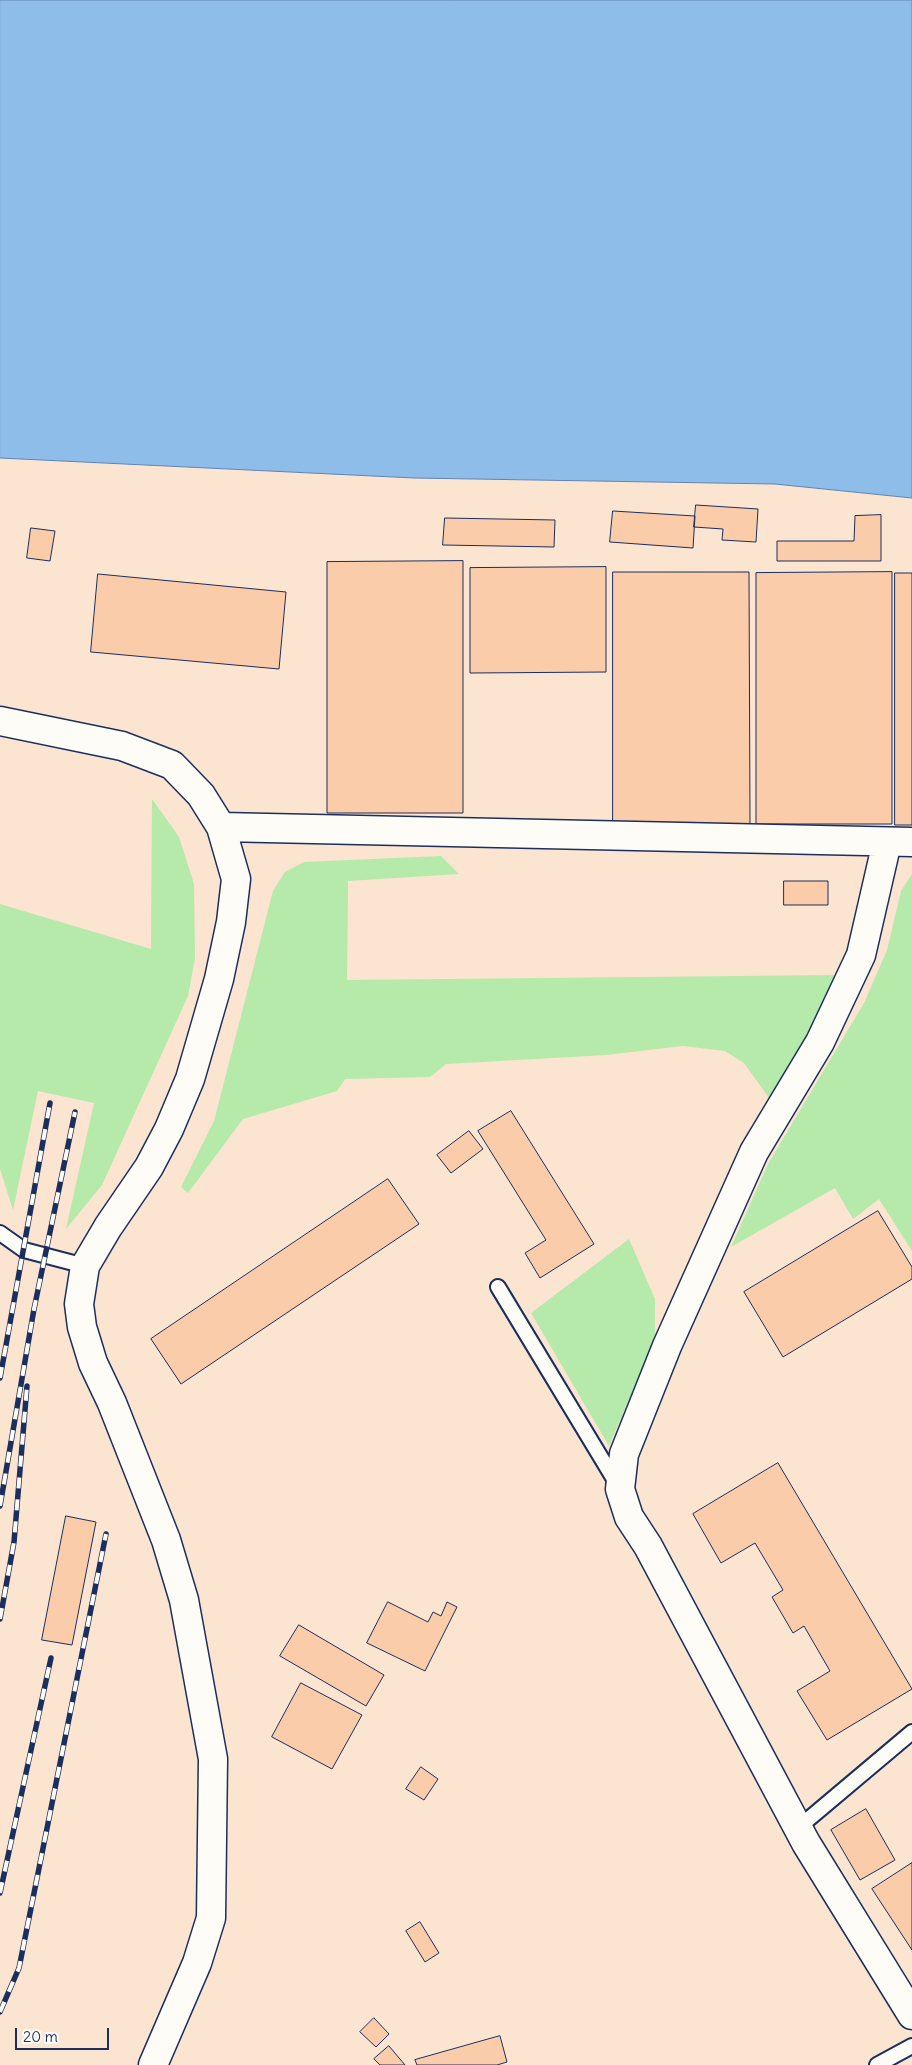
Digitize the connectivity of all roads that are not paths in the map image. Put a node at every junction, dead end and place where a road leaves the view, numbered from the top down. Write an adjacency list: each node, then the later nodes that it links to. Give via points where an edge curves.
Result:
1 (0, 721): 2 (street, via 122,746 172,765 201,795)
2 (221, 827): 3 (street); 5 (street, via 236,879 232,922 190,1079 169,1130 149,1167)
3 (900, 842): 7 (street, via 861,954 820,1042 754,1152 667,1346 624,1454)
4 (0, 1233): 5 (lane, via 24,1250)
5 (85, 1266): 12 (street, via 79,1304 82,1326 93,1363 166,1540 184,1600 213,1759 211,1918 198,1963)
6 (498, 1287): 7 (lane)
7 (620, 1489): 9 (street, via 629,1516)
8 (912, 1732): 9 (lane)
9 (798, 1828): 10 (street)
10 (912, 2015)
11 (912, 2046): 13 (lane)
12 (153, 2065)
13 (877, 2065)

